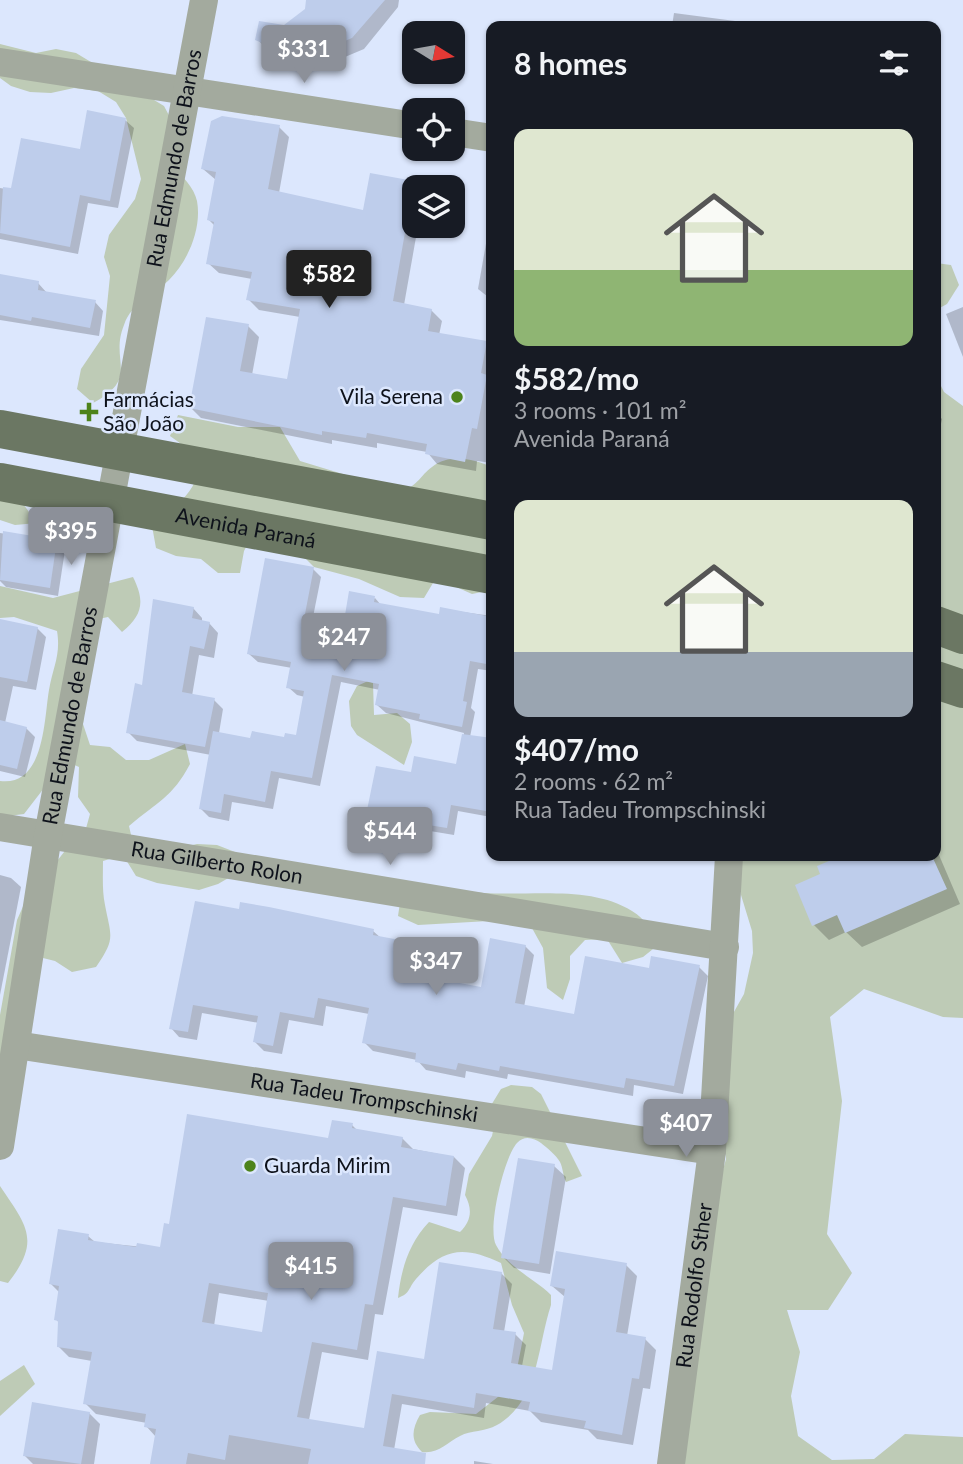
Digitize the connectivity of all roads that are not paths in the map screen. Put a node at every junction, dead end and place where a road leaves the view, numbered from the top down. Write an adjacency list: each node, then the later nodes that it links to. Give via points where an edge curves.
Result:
1 (204, 0): 3 (street, Rua Edmundo de Barros)
2 (0, 62): 3 (street)
3 (186, 93): 4 (street); 8 (street, Rua Edmundo de Barros)
4 (402, 124)
5 (465, 134): 6 (street)
6 (486, 137)
7 (0, 429): 8 (main road)
8 (118, 450): 10 (street, Rua Edmundo de Barros); 11 (main road)
9 (0, 482): 10 (main road, Avenida Paraná)
10 (108, 505): 12 (main road, Avenida Paraná); 18 (street, Rua Edmundo de Barros)
11 (486, 520)
12 (486, 574)
13 (941, 627): 14 (main road)
14 (963, 635)
15 (941, 682): 16 (main road)
16 (963, 689)
17 (0, 827): 18 (street, Rua Gilberto Rolon)
18 (48, 835): 20 (street, Rua Gilberto Rolon); 21 (street, Rua Edmundo de Barros)
19 (729, 861): 20 (street, Rua Rodolfo Sther)
20 (725, 947): 23 (street, Rua Rodolfo Sther)
21 (16, 1045): 22 (street, Rua Edmundo de Barros); 23 (street, Rua Tadeu Trompschinski)
22 (0, 1146)
23 (712, 1151): 24 (street, Rua Rodolfo Sther)
24 (671, 1464)

